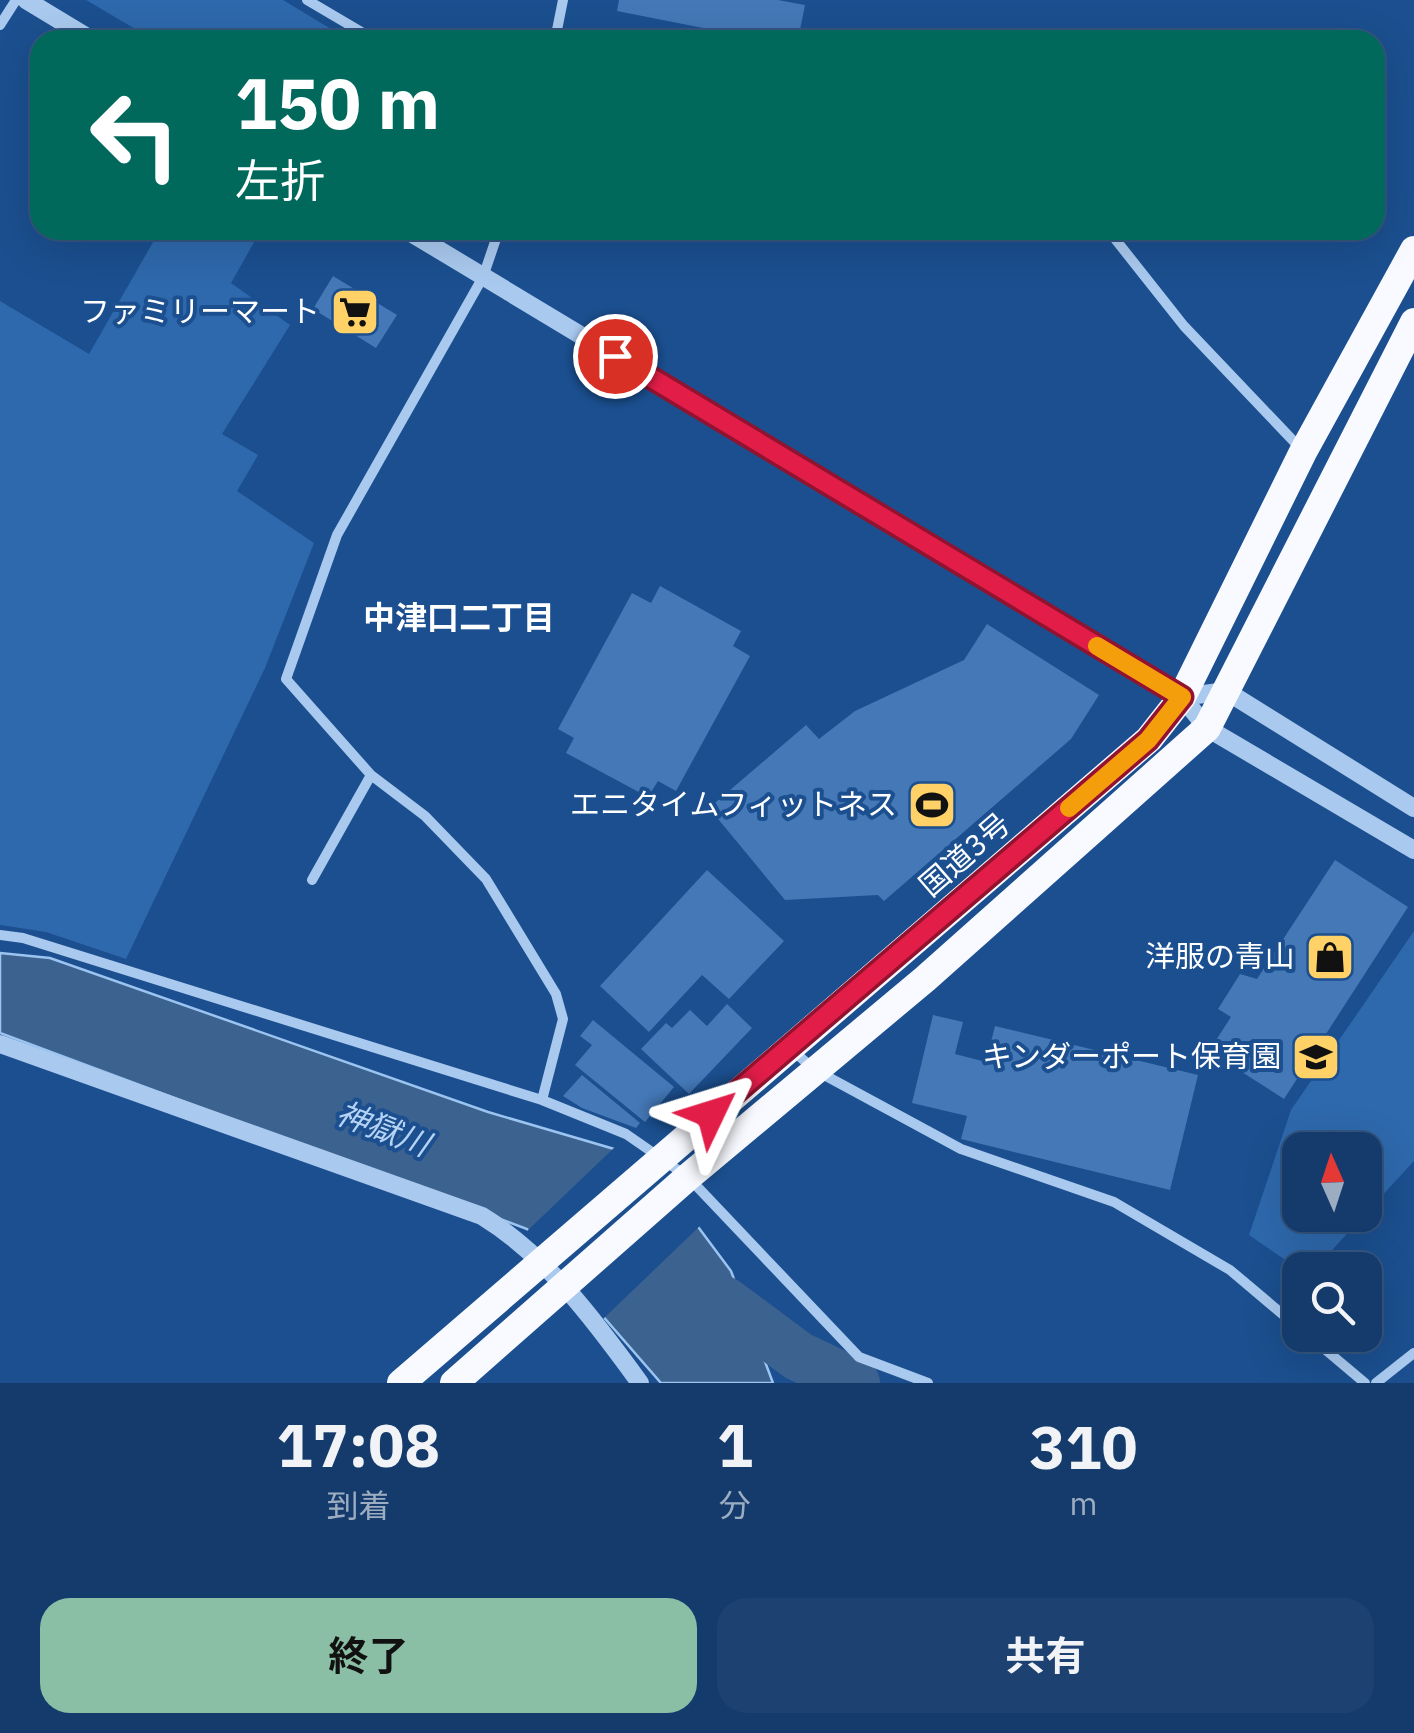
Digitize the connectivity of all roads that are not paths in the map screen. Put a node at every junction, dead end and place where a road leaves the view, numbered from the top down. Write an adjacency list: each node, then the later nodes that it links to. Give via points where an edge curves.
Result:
1 (16, 0): 5 (street)
2 (26, 0): 6 (street)
3 (307, 0): 7 (street)
4 (563, 0): 8 (street)
5 (0, 25)
6 (76, 30)
7 (358, 30)
8 (558, 30)
9 (422, 240): 13 (street)
10 (496, 240): 13 (street)
11 (1116, 240): 15 (street, via 1184,326)
12 (1414, 250): 15 (highway, 国道3号)
13 (483, 277): 17 (street); 19 (street, via 337,535 286,679)
14 (1414, 322): 16 (highway)
15 (1303, 452): 17 (highway, 国道3号)
16 (1226, 690): 17 (street); 18 (highway); 20 (street)
17 (1182, 697): 18 (street); 25 (highway, 国道3号, via 1148,740)
18 (1207, 728): 21 (street); 26 (highway)
19 (371, 775): 22 (street); 27 (street, via 425,816 486,879 556,994 564,1018)
20 (1414, 808)
21 (1414, 850)
22 (312, 880)
23 (0, 935): 27 (street)
24 (0, 1044): 30 (street, via 482,1216)
25 (788, 1048): 26 (street); 28 (highway, 国道3号)
26 (815, 1070): 29 (highway); 32 (street, via 960,1149 1114,1202 1230,1270)
27 (542, 1100): 28 (street, via 626,1134)
28 (657, 1161): 29 (street); 30 (highway, 国道3号)
29 (684, 1181): 31 (highway); 38 (street, via 859,1357)
30 (545, 1257): 31 (street); 35 (highway, 国道3号)
31 (568, 1283): 36 (highway); 37 (street)
32 (1282, 1313)
33 (1328, 1352): 39 (street)
34 (1414, 1353): 40 (street)
35 (401, 1383)
36 (454, 1383)
37 (640, 1383)
38 (928, 1383)
39 (1365, 1383)
40 (1376, 1383)

